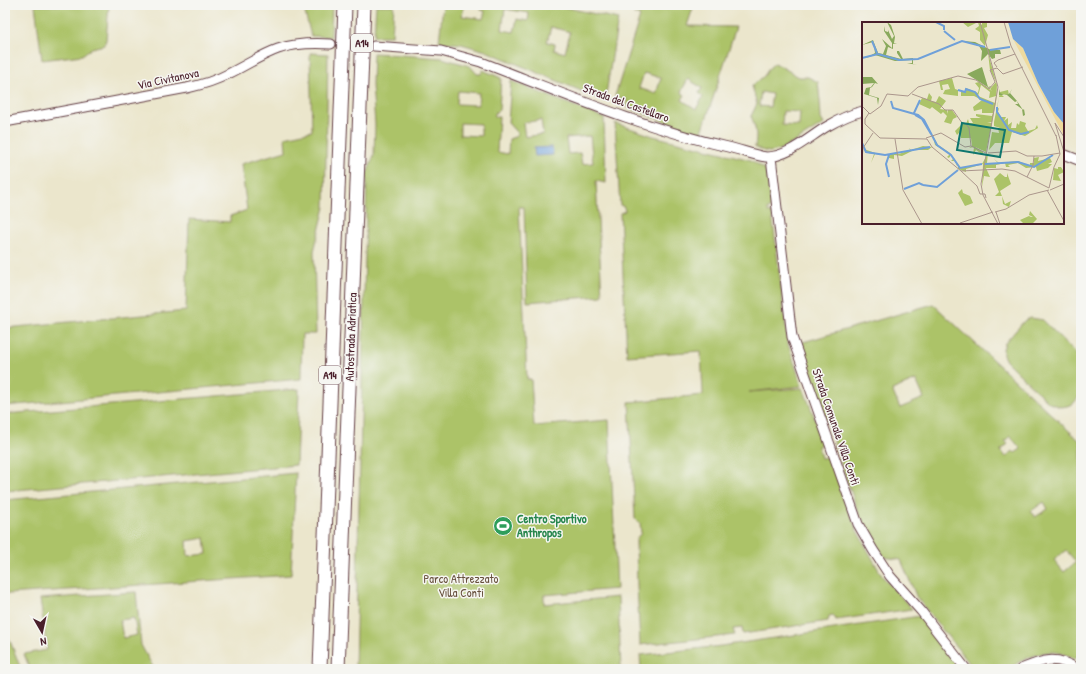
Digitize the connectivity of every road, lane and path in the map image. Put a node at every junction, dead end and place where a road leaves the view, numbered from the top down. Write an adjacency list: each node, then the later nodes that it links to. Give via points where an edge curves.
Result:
1 (345, 5): 10 (highway, Autostrada Adriatica / A14)
2 (364, 5): 11 (highway, Autostrada Adriatica / A14)
3 (331, 44): 6 (street, Via Civitanova, via 304,44 279,49 227,75 187,88)
4 (374, 46): 8 (street, Strada del Castellaro, via 441,51 459,55 667,131)
5 (862, 111): 8 (street, via 835,122 789,150)
6 (5, 122)
7 (1064, 154): 9 (street)
8 (771, 157): 12 (street, Strada Comunale Villa Conti, via 792,337 858,524 890,576)
9 (1081, 161)
10 (320, 669)
11 (338, 669)
12 (966, 669)
13 (1021, 669): 14 (street, via 1053,660 1068,663)
14 (1078, 669)

